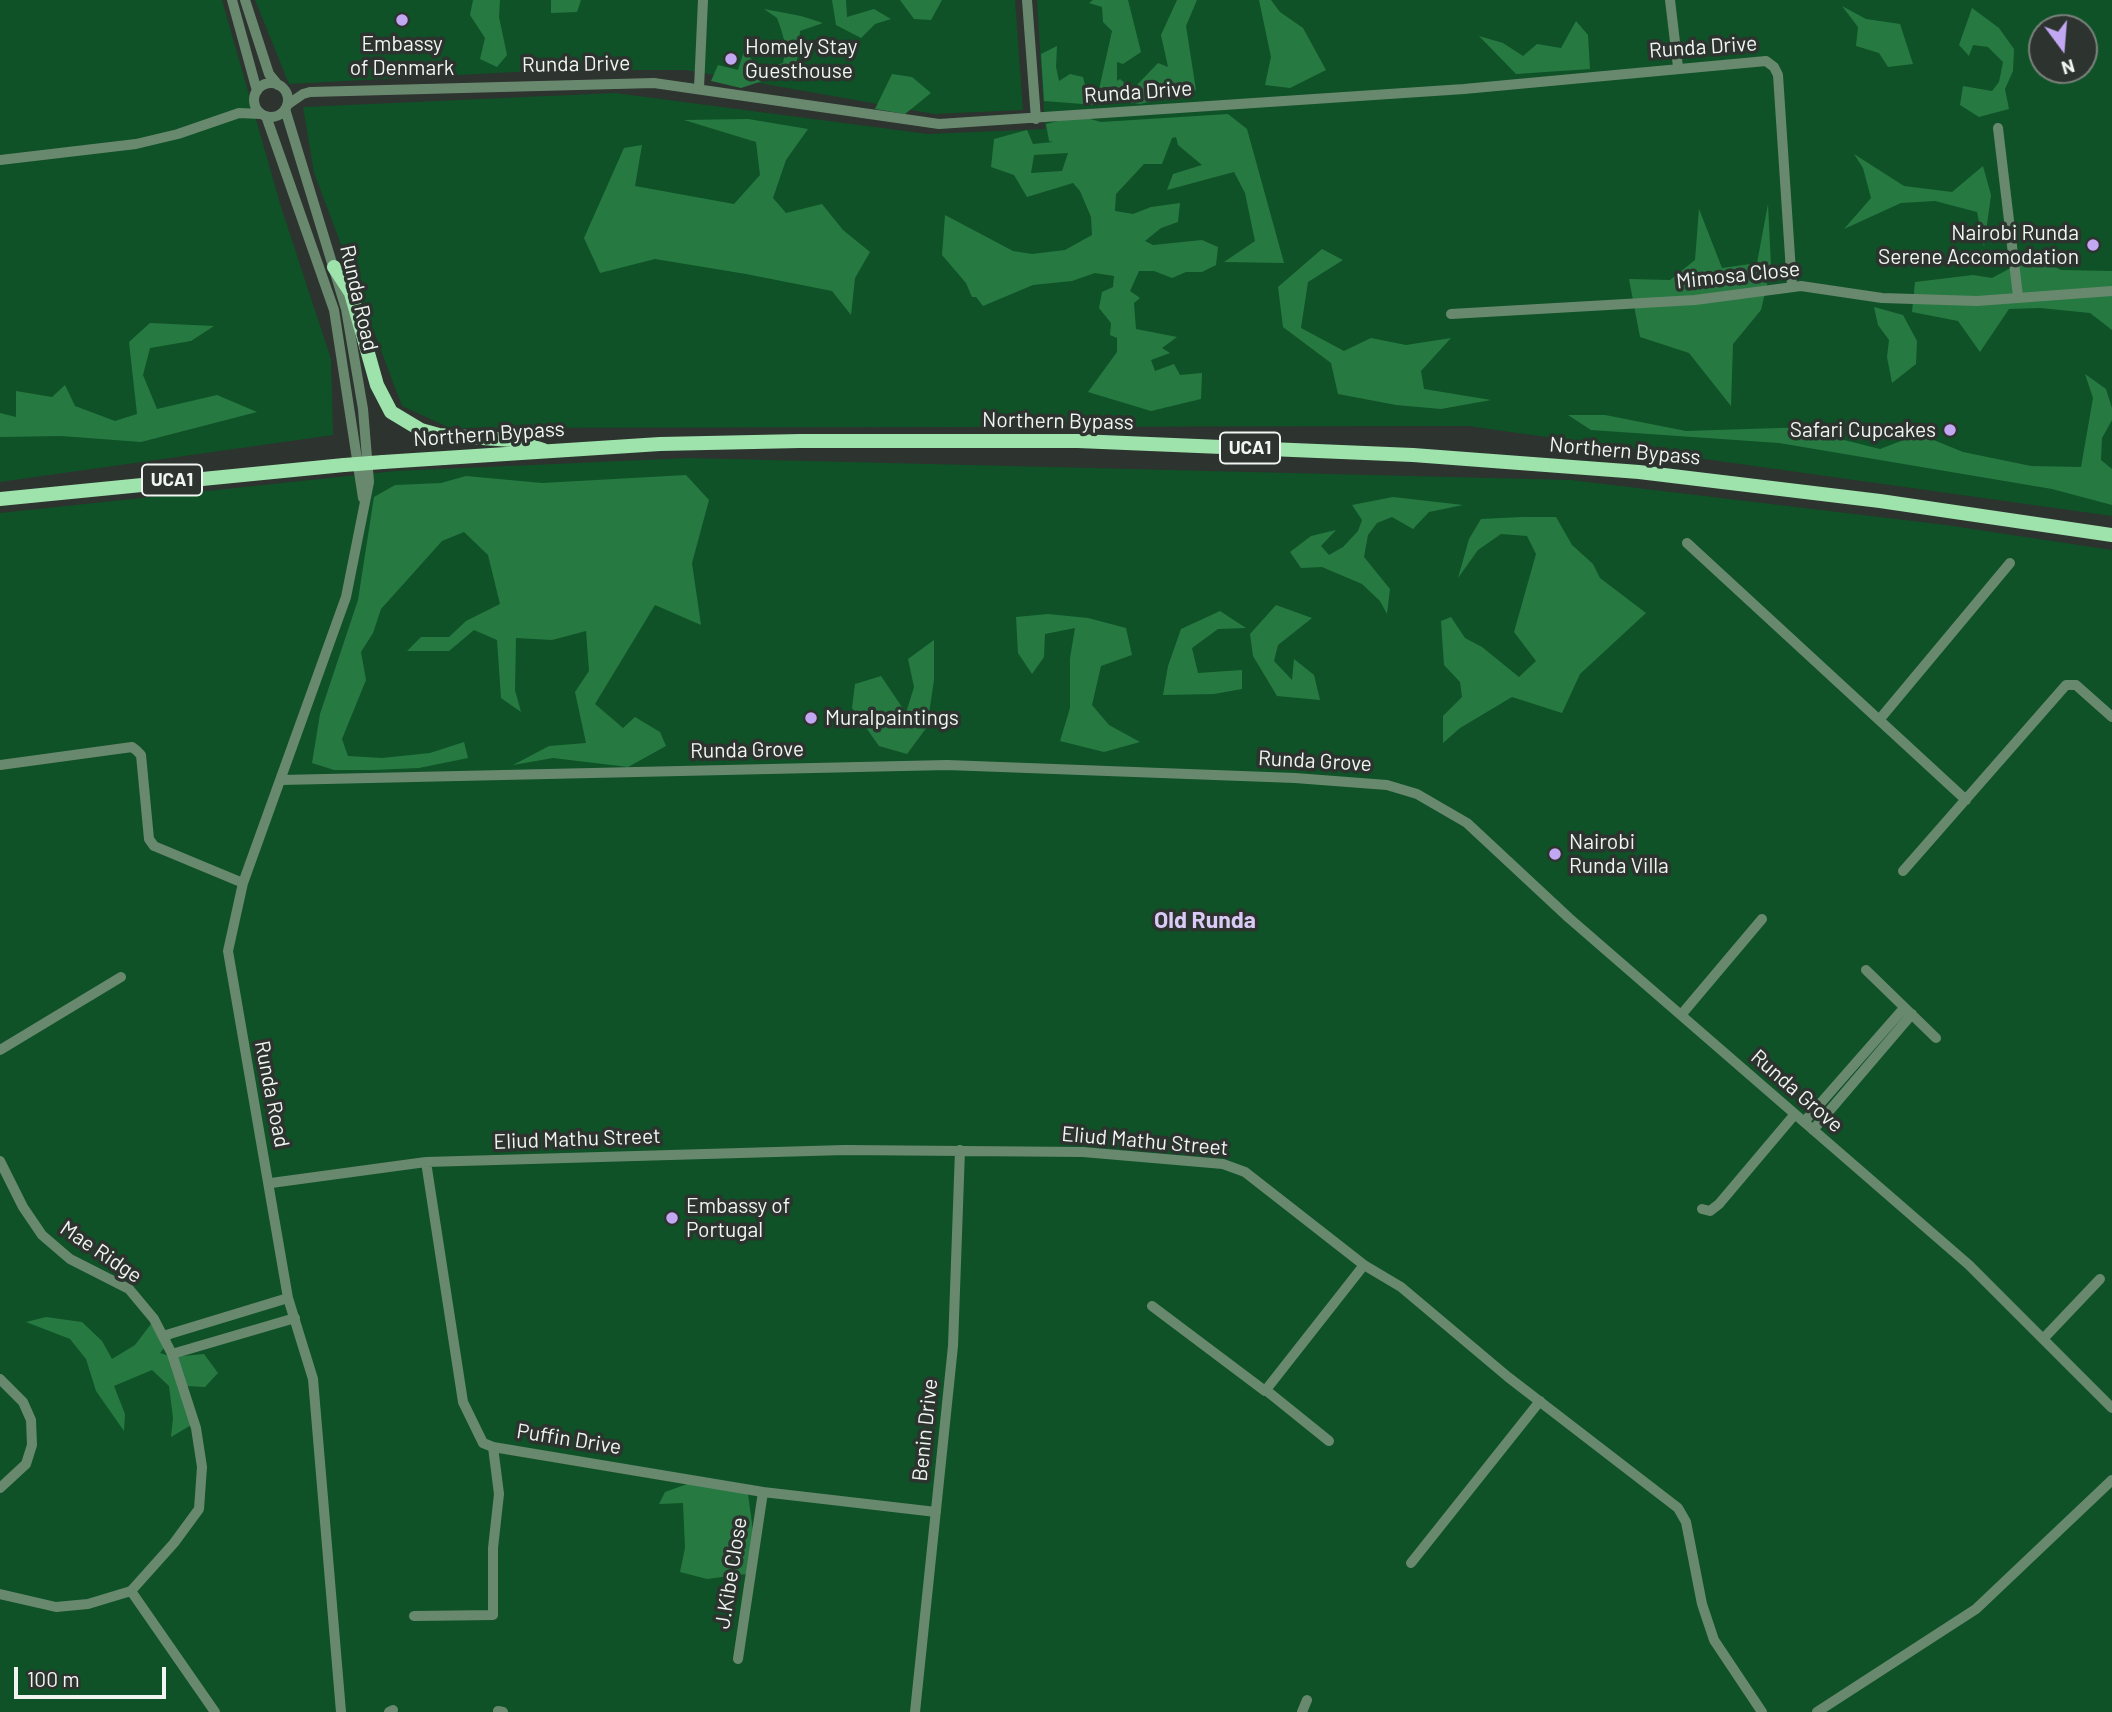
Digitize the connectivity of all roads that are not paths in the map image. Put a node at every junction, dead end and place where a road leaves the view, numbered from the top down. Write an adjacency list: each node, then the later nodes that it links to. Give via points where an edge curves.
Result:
1 (232, 0): 10 (street)
2 (245, 0): 7 (street, via 269,74)
3 (703, 0): 8 (street)
4 (1027, 0): 14 (street)
5 (1670, 0): 6 (street)
6 (1678, 67): 14 (street, Runda Drive, via 1464,89); 18 (street, Runda Drive, via 1766,61 1774,67)
7 (282, 88): 9 (street, Runda Drive); 10 (street, via 268,83); 11 (street)
8 (699, 88): 9 (street, Runda Drive, via 611,81); 14 (street, Runda Drive, via 939,124)
9 (303, 94): 11 (street)
10 (255, 95): 12 (street); 13 (street)
11 (286, 107): 13 (street, via 278,115); 17 (street, Runda Road)
12 (239, 113): 13 (street); 16 (street, via 146,142)
13 (264, 115): 24 (street, Runda Road, via 334,310)
14 (1036, 119)
15 (1998, 128): 20 (street)
16 (0, 160)
17 (334, 267): 22 (main road, via 351,293 377,386 391,412 439,435 512,440); 24 (street, Runda Road, via 346,309 369,461)
18 (1792, 287): 20 (street, Mimosa Close, via 1882,298 1977,301); 21 (street, Mimosa Close, via 1695,300)
19 (2112, 291): 20 (street, Mimosa Close)
20 (2018, 296)
21 (1451, 314)
22 (546, 452): 23 (main road, Northern Bypass / UCA1, bridge, via 344,464); 25 (main road, Northern Bypass / UCA1, via 660,444 951,440 1413,455 1722,482)
23 (0, 499)
24 (363, 501): 31 (street, Runda Road, via 346,597)
25 (2112, 535)
26 (1687, 543): 29 (street)
27 (2010, 564): 29 (street)
28 (2112, 717): 32 (street, via 2076,685 2066,685)
29 (1879, 720): 32 (street)
30 (0, 765): 34 (street, via 132,747 141,755 149,839 154,846)
31 (281, 780): 34 (street, Runda Road); 39 (street, Runda Grove, via 947,765 1387,785 1417,794 1467,823)
32 (1966, 800): 33 (street)
33 (1903, 871)
34 (243, 883): 47 (street, Runda Road, via 228,951)
35 (1762, 919): 39 (street)
36 (1866, 970): 38 (street)
37 (121, 977): 41 (street)
38 (1908, 1011): 40 (street); 43 (street)
39 (1681, 1015): 42 (street, Runda Grove)
40 (1936, 1038)
41 (0, 1050)
42 (1795, 1114): 43 (street, Runda Grove); 48 (street, via 1719,1204 1710,1211)
43 (1809, 1126): 55 (street, Runda Grove, via 1969,1265)
44 (960, 1150): 46 (street, Eliud Mathu Street); 49 (street, Eliud Mathu Street, via 1083,1152 1223,1164 1245,1172); 66 (street, Benin Drive, via 953,1346)
45 (0, 1161): 54 (street, Mae Ridge, via 42,1235 70,1259 130,1289)
46 (426, 1162): 47 (street, Eliud Mathu Street); 62 (street, Puffin Drive, via 463,1402 475,1432)
47 (271, 1183): 51 (street, Runda Road)
48 (1702, 1209)
49 (1364, 1265): 58 (street); 59 (street, Eliud Mathu Street, via 1401,1287)
50 (2100, 1279): 55 (street)
51 (288, 1298): 53 (street, Runda Road); 54 (street)
52 (1152, 1306): 58 (street)
53 (295, 1318): 56 (street); 73 (street, Runda Road, via 313,1379)
54 (163, 1336): 56 (street, Mae Ridge)
55 (2043, 1339): 60 (street, Runda Grove)
56 (172, 1354): 68 (street, Mae Ridge, via 196,1428 202,1467 199,1509)
57 (0, 1379): 64 (street, via 23,1402 31,1420 32,1445 26,1464)
58 (1267, 1391): 61 (street)
59 (1540, 1402): 67 (street); 77 (street, Eliud Mathu Street, via 1678,1508 1686,1522 1714,1640)
60 (2112, 1408)
61 (1329, 1441)
62 (493, 1447): 65 (street, Puffin Drive); 70 (street, via 499,1493 493,1615)
63 (2112, 1480): 78 (street, via 1976,1609)
64 (0, 1488)
65 (763, 1492): 66 (street, Puffin Drive); 71 (street, J.Kibe Close)
66 (936, 1512): 75 (street, Benin Drive)
67 (1411, 1563)
68 (131, 1591): 69 (street, via 88,1604 56,1607); 74 (street)
69 (0, 1594)
70 (414, 1616)
71 (738, 1659)
72 (1307, 1700): 76 (street)
73 (341, 1711)
74 (215, 1712)
75 (915, 1712)
76 (1302, 1712)
77 (1762, 1712)
78 (1817, 1712)

